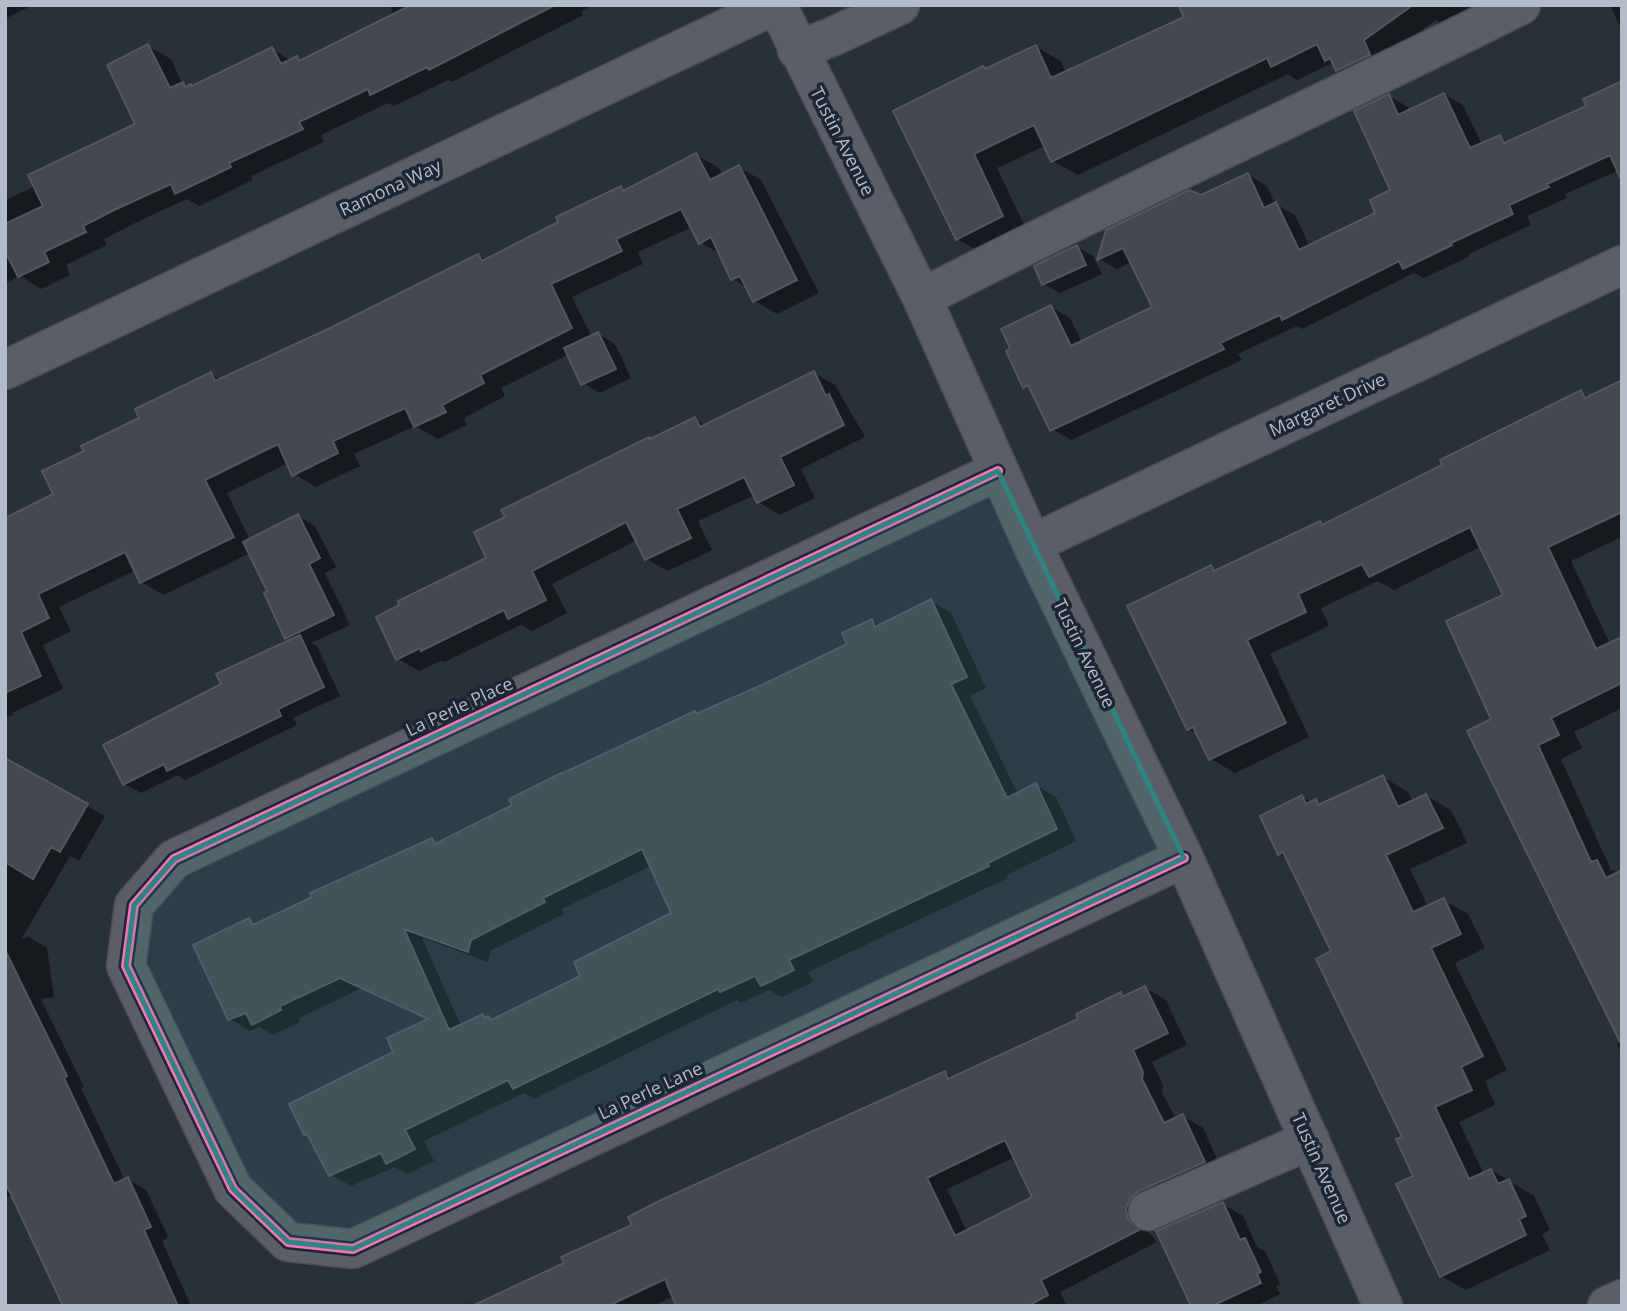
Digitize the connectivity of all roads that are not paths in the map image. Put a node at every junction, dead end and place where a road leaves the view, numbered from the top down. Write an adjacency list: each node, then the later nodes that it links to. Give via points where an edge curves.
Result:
1 (776, 5): 4 (street, Tustin Avenue); 7 (street, Ramona Way)
2 (900, 5): 4 (street)
3 (1521, 5): 6 (street)
4 (797, 50): 6 (street, Tustin Avenue)
5 (1622, 265): 9 (street, Margaret Drive)
6 (922, 298): 8 (street, Tustin Avenue)
7 (5, 370)
8 (998, 471): 9 (street, Tustin Avenue); 11 (street, La Perle Place, via 174,859 134,905 126,966)
9 (1032, 544): 10 (street, Tustin Avenue)
10 (1184, 858): 11 (street, La Perle Lane, via 353,1249 288,1242 233,1189); 12 (street, Tustin Avenue)
11 (190, 1094)
12 (1310, 1140): 13 (street); 15 (street, Tustin Avenue)
13 (1148, 1211)
14 (1622, 1299): 16 (street)
15 (1383, 1306)
16 (1607, 1306)

